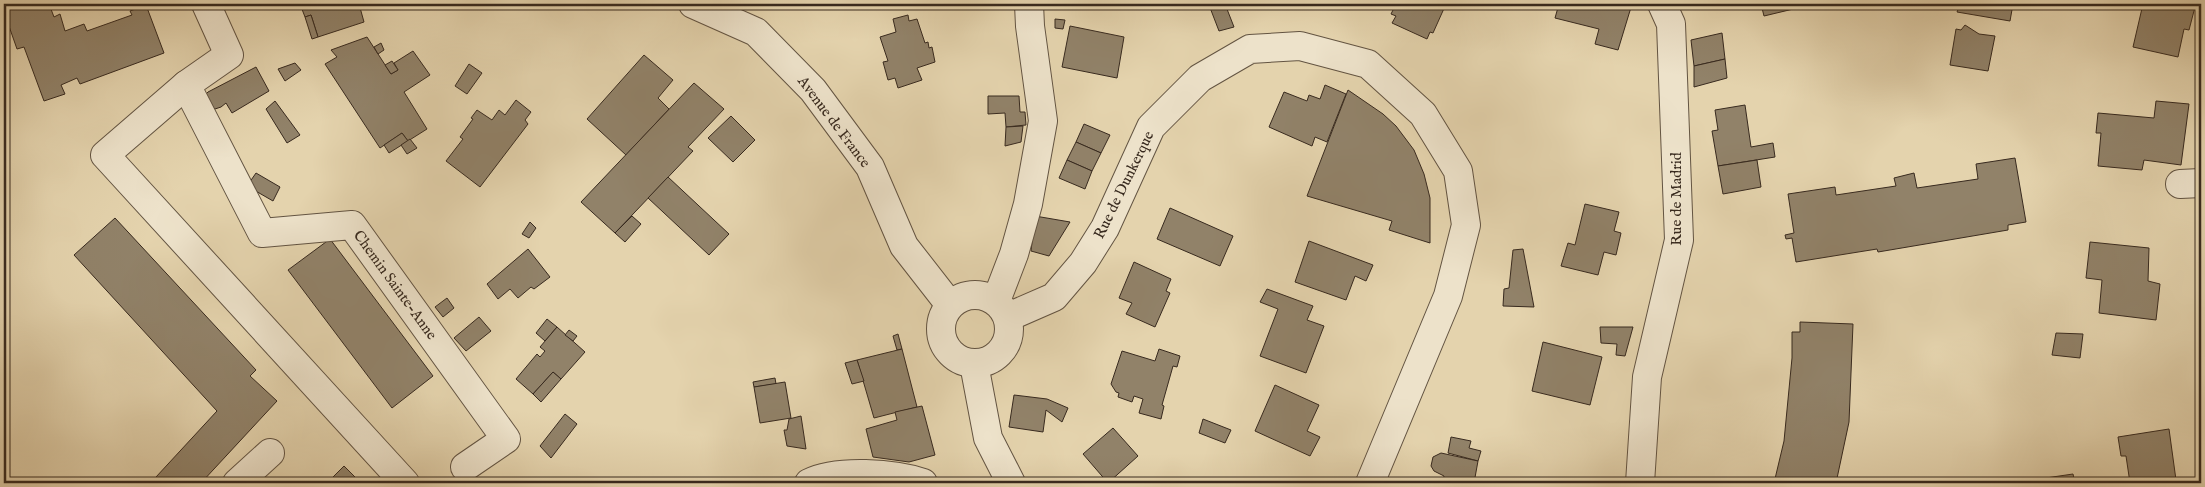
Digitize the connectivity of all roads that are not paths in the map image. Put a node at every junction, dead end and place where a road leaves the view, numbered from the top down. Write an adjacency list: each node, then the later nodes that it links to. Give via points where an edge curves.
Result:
1 (206, 4): 5 (street, via 229,55)
2 (693, 4): 6 (street, Avenue de France, via 756,32 813,90 870,167 904,246)
3 (1029, 4): 7 (street, via 1043,121 1028,204)
4 (1662, 4): 19 (street, Rue de Madrid, via 1671,24 1679,240 1646,377)
5 (186, 85): 11 (street, Chemin Sainte-Anne, via 262,233 352,225 358,233 506,439); 13 (street, via 105,155)
6 (950, 305): 7 (street, via 961,297 980,295); 8 (street, via 941,324 943,342 954,358)
7 (1002, 309): 8 (street, via 1010,337 1000,354 986,363); 18 (street, Rue de Dunkerque, via 1054,297 1083,263 1105,228 1151,127 1200,78 1250,48 1300,46 1368,64 1422,114 1458,172 1466,225 1448,296)
8 (974, 364): 10 (street, via 988,438)
9 (270, 453): 12 (street)
10 (999, 458): 16 (street); 17 (street)
11 (465, 467)
12 (237, 483)
13 (405, 483)
14 (809, 483): 15 (street, via 858,473)
15 (923, 483)
16 (988, 483)
17 (1011, 483)
18 (1370, 483)
19 (1640, 483)

